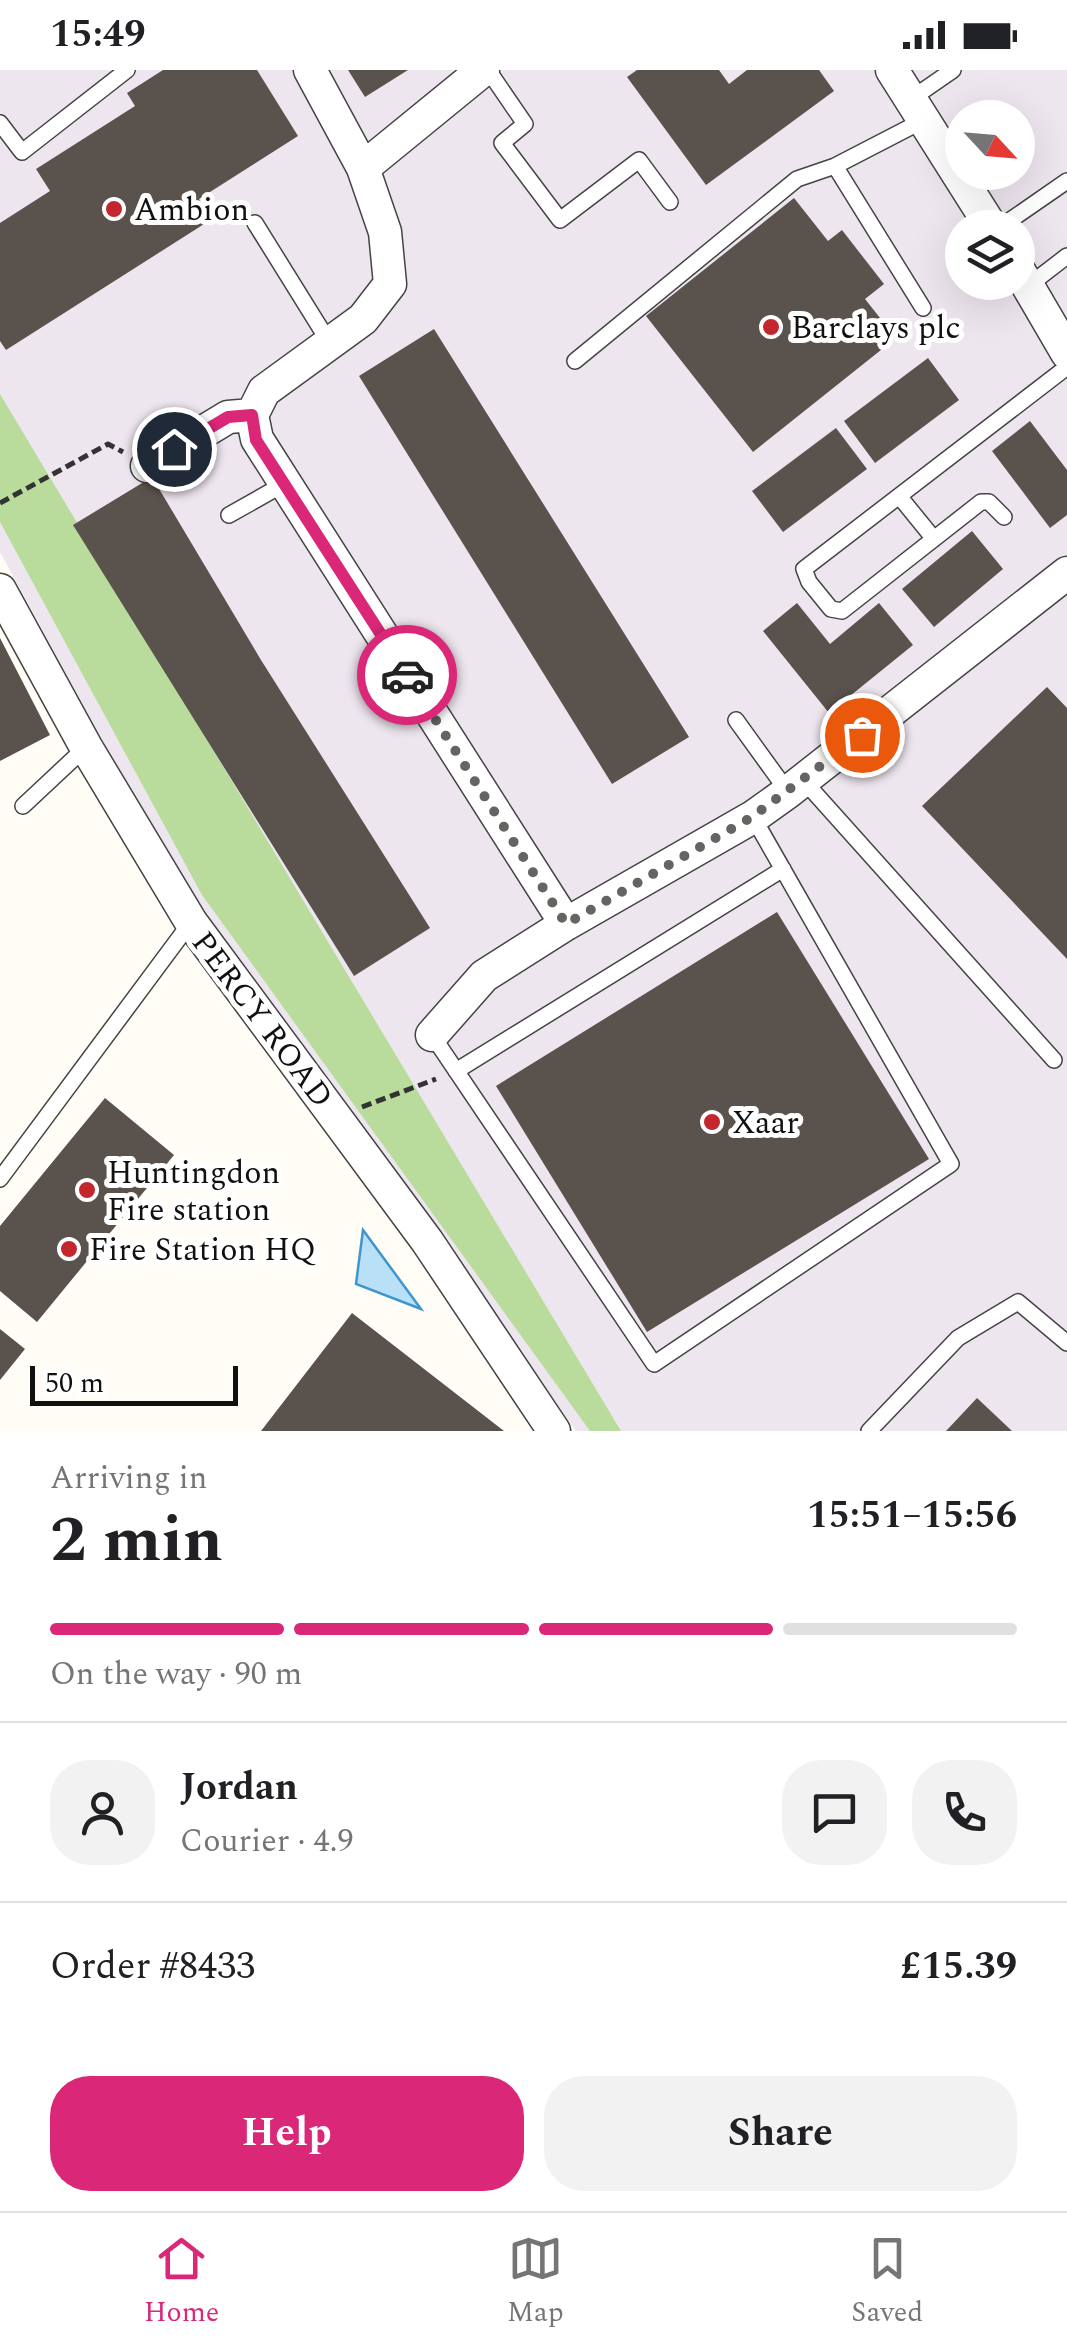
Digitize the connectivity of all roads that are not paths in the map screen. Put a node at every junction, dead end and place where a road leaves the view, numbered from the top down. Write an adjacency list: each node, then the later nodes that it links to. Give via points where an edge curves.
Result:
1 (125, 70): 7 (lane, via 22,152)
2 (310, 70): 9 (street)
3 (486, 70): 9 (street); 11 (lane, via 524,124 502,142 560,220 639,160)
4 (892, 70): 6 (street)
5 (953, 70): 6 (lane)
6 (917, 109): 8 (lane); 12 (street)
7 (0, 124)
8 (835, 166): 18 (lane); 21 (lane, via 797,180)
9 (364, 168): 19 (street, via 385,232 390,284 363,319)
10 (1067, 181): 13 (lane)
11 (670, 202)
12 (984, 210)
13 (1023, 210)
14 (255, 223): 19 (lane)
15 (1067, 256): 16 (lane)
16 (1035, 272)
17 (1035, 298): 20 (street)
18 (923, 308)
19 (330, 342): 23 (street, via 264,391)
20 (1067, 352)
21 (575, 361)
22 (1067, 367): 26 (lane)
23 (252, 415): 24 (street, via 228,417); 25 (street, via 256,440)
24 (147, 466)
25 (284, 484): 27 (lane); 39 (street)
26 (899, 496): 29 (lane); 29 (lane, via 804,569 808,582 831,609 842,611)
27 (229, 515)
28 (1004, 517): 29 (lane, via 981,502)
29 (934, 539)
30 (1067, 573): 34 (street)
31 (0, 590): 33 (street, PERCY ROAD)
32 (736, 720): 34 (lane)
33 (86, 747): 35 (lane); 38 (street, PERCY ROAD)
34 (796, 787): 36 (street); 41 (lane)
35 (23, 806)
36 (752, 817): 37 (lane); 39 (street)
37 (782, 869): 42 (lane); 42 (lane, via 951,1164 654,1364)
38 (191, 922): 43 (lane); 45 (street, PERCY ROAD, via 427,1241)
39 (566, 924): 40 (street, via 484,976)
40 (432, 1035): 42 (lane)
41 (1054, 1060)
42 (456, 1071)
43 (0, 1178)
44 (1067, 1343): 46 (lane, via 1018,1302 958,1338)
45 (554, 1431)
46 (869, 1431)

